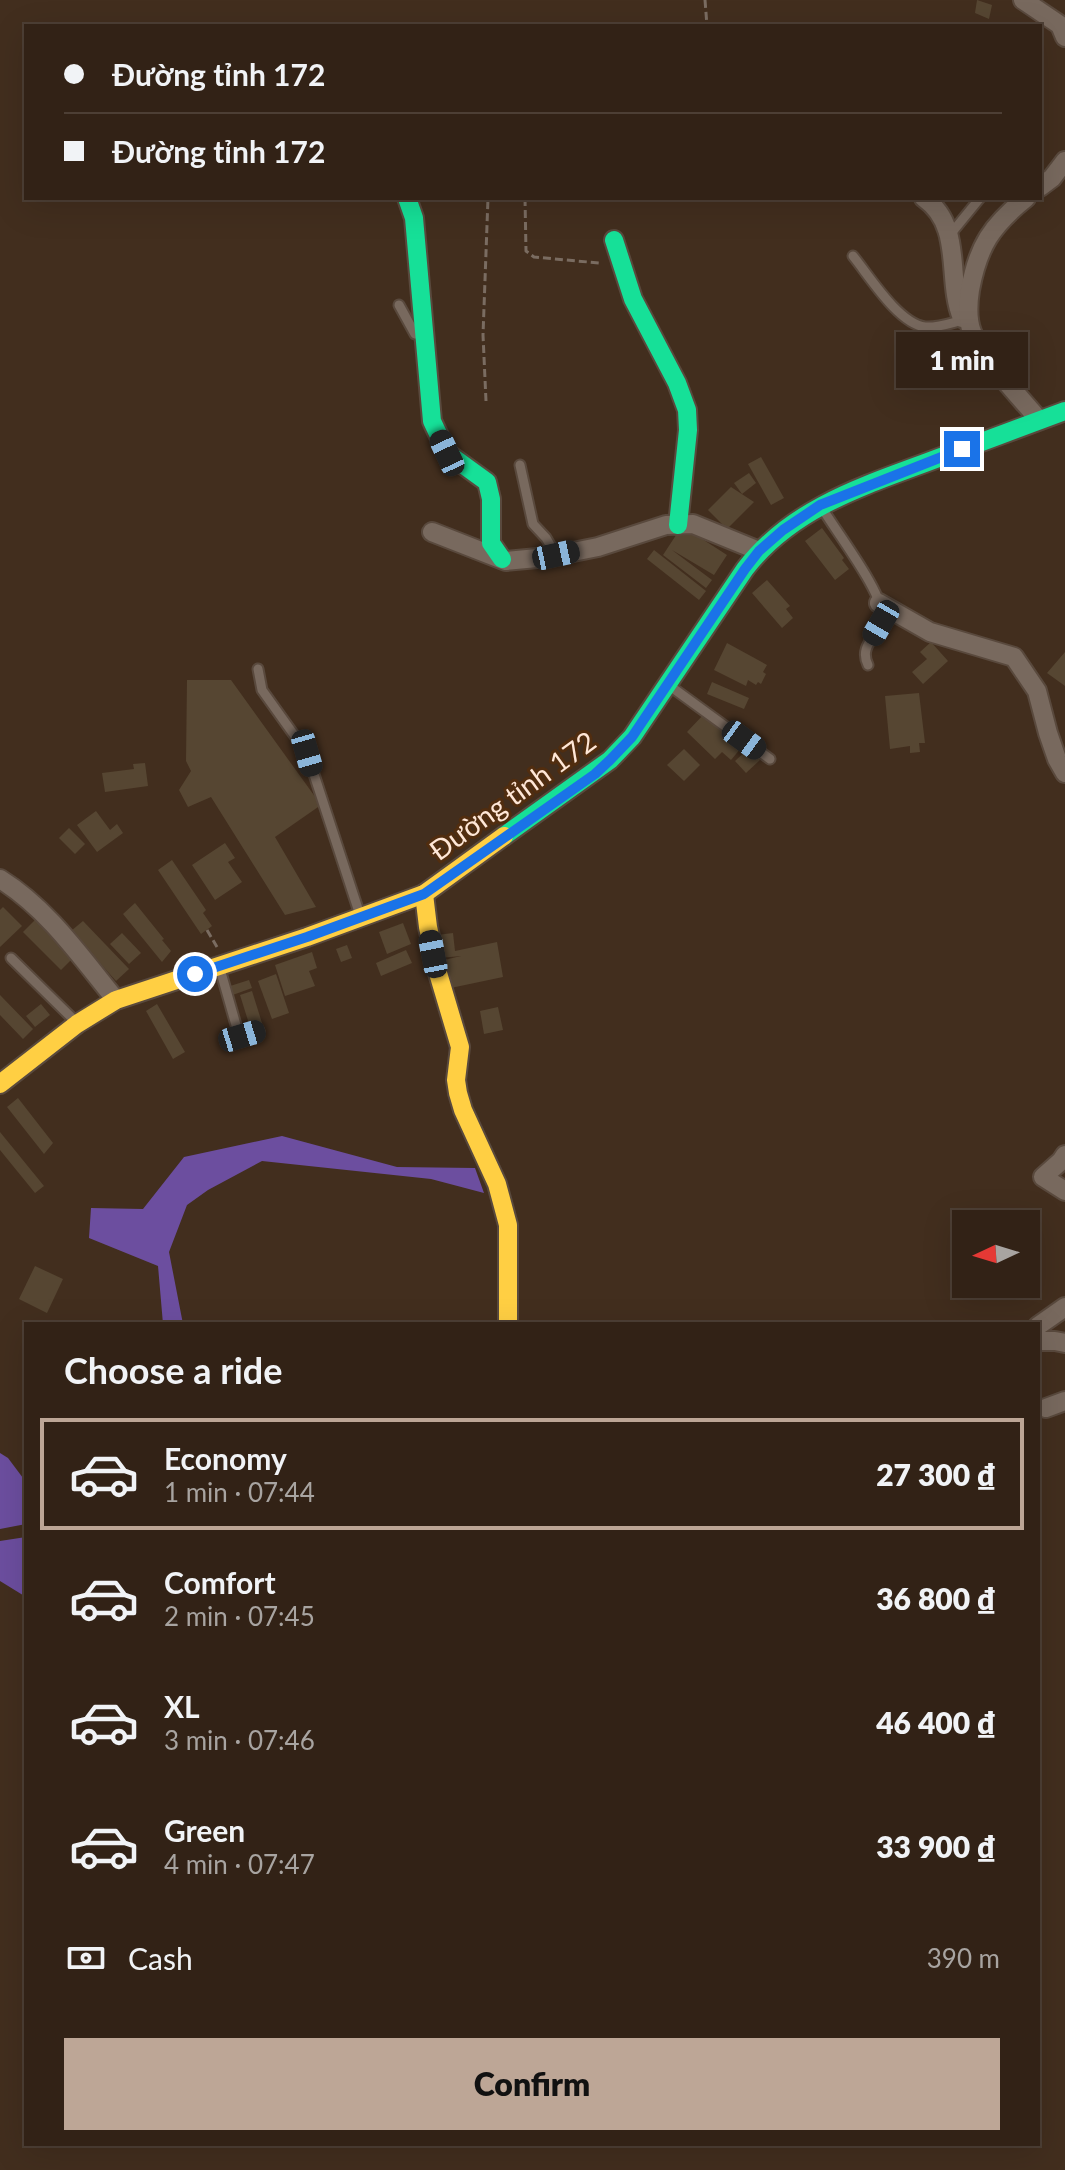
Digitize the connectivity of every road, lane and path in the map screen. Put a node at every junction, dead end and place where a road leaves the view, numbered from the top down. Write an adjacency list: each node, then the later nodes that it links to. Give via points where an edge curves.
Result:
1 (705, 0): 3 (path)
2 (1023, 0): 4 (street, via 1060,25)
3 (707, 24)
4 (1065, 37)
5 (1065, 161): 6 (street)
6 (1042, 186)
7 (408, 200): 19 (main road, via 414,218)
8 (488, 200): 20 (path)
9 (525, 200): 16 (path, via 526,251 534,257)
10 (927, 200): 13 (street, via 945,220)
11 (978, 200): 13 (lane)
12 (1024, 200): 18 (street, via 991,231 981,249 969,296)
13 (949, 236): 18 (street, via 960,316)
14 (614, 240): 16 (main road)
15 (853, 256): 18 (lane, via 911,322 922,327)
16 (622, 265): 25 (main road, via 687,410)
17 (399, 305): 19 (lane)
18 (968, 327): 22 (street)
19 (425, 351): 29 (main road, via 432,421 447,453 487,482 491,543)
20 (486, 401)
21 (1065, 411): 22 (main road, Đường tỉnh 172)
22 (1039, 420): 24 (main road, Đường tỉnh 172)
23 (520, 465): 28 (lane, via 533,524)
24 (820, 505): 27 (main road, Đường tỉnh 172); 30 (lane)
25 (678, 525): 27 (street, via 693,524); 28 (street)
26 (432, 532): 29 (street)
27 (759, 551): 33 (main road, Đường tỉnh 172)
28 (556, 555): 29 (street)
29 (502, 559)
30 (879, 603): 31 (lane, via 883,616 865,649); 35 (street, via 930,632 1014,657 1037,691)
31 (868, 665)
32 (258, 669): 38 (lane, via 262,690 307,753)
33 (667, 684): 34 (lane); 37 (main road, Đường tỉnh 172, via 632,737 595,774)
34 (770, 759)
35 (1065, 773)
36 (0, 879): 41 (street, via 52,921)
37 (424, 894): 38 (main road, Đường tỉnh 172); 48 (main road, via 438,973 460,1047 458,1093 497,1184 508,1225)
38 (361, 918): 40 (main road, Đường tỉnh 172)
39 (11, 958): 42 (lane)
40 (219, 966): 41 (main road, Đường tỉnh 172); 43 (lane, via 238,1032 242,1036)
41 (116, 1000): 42 (main road, Đường tỉnh 172)
42 (77, 1024): 44 (main road, Đường tỉnh 172)
43 (259, 1031)
44 (0, 1084)
45 (1065, 1155): 46 (street, via 1043,1177)
46 (1065, 1191)
47 (1065, 1307): 49 (street)
48 (508, 1322)
49 (1040, 1325)
50 (1040, 1341): 51 (street)
51 (1065, 1343)
52 (1065, 1401): 53 (street)
53 (1046, 1408)

